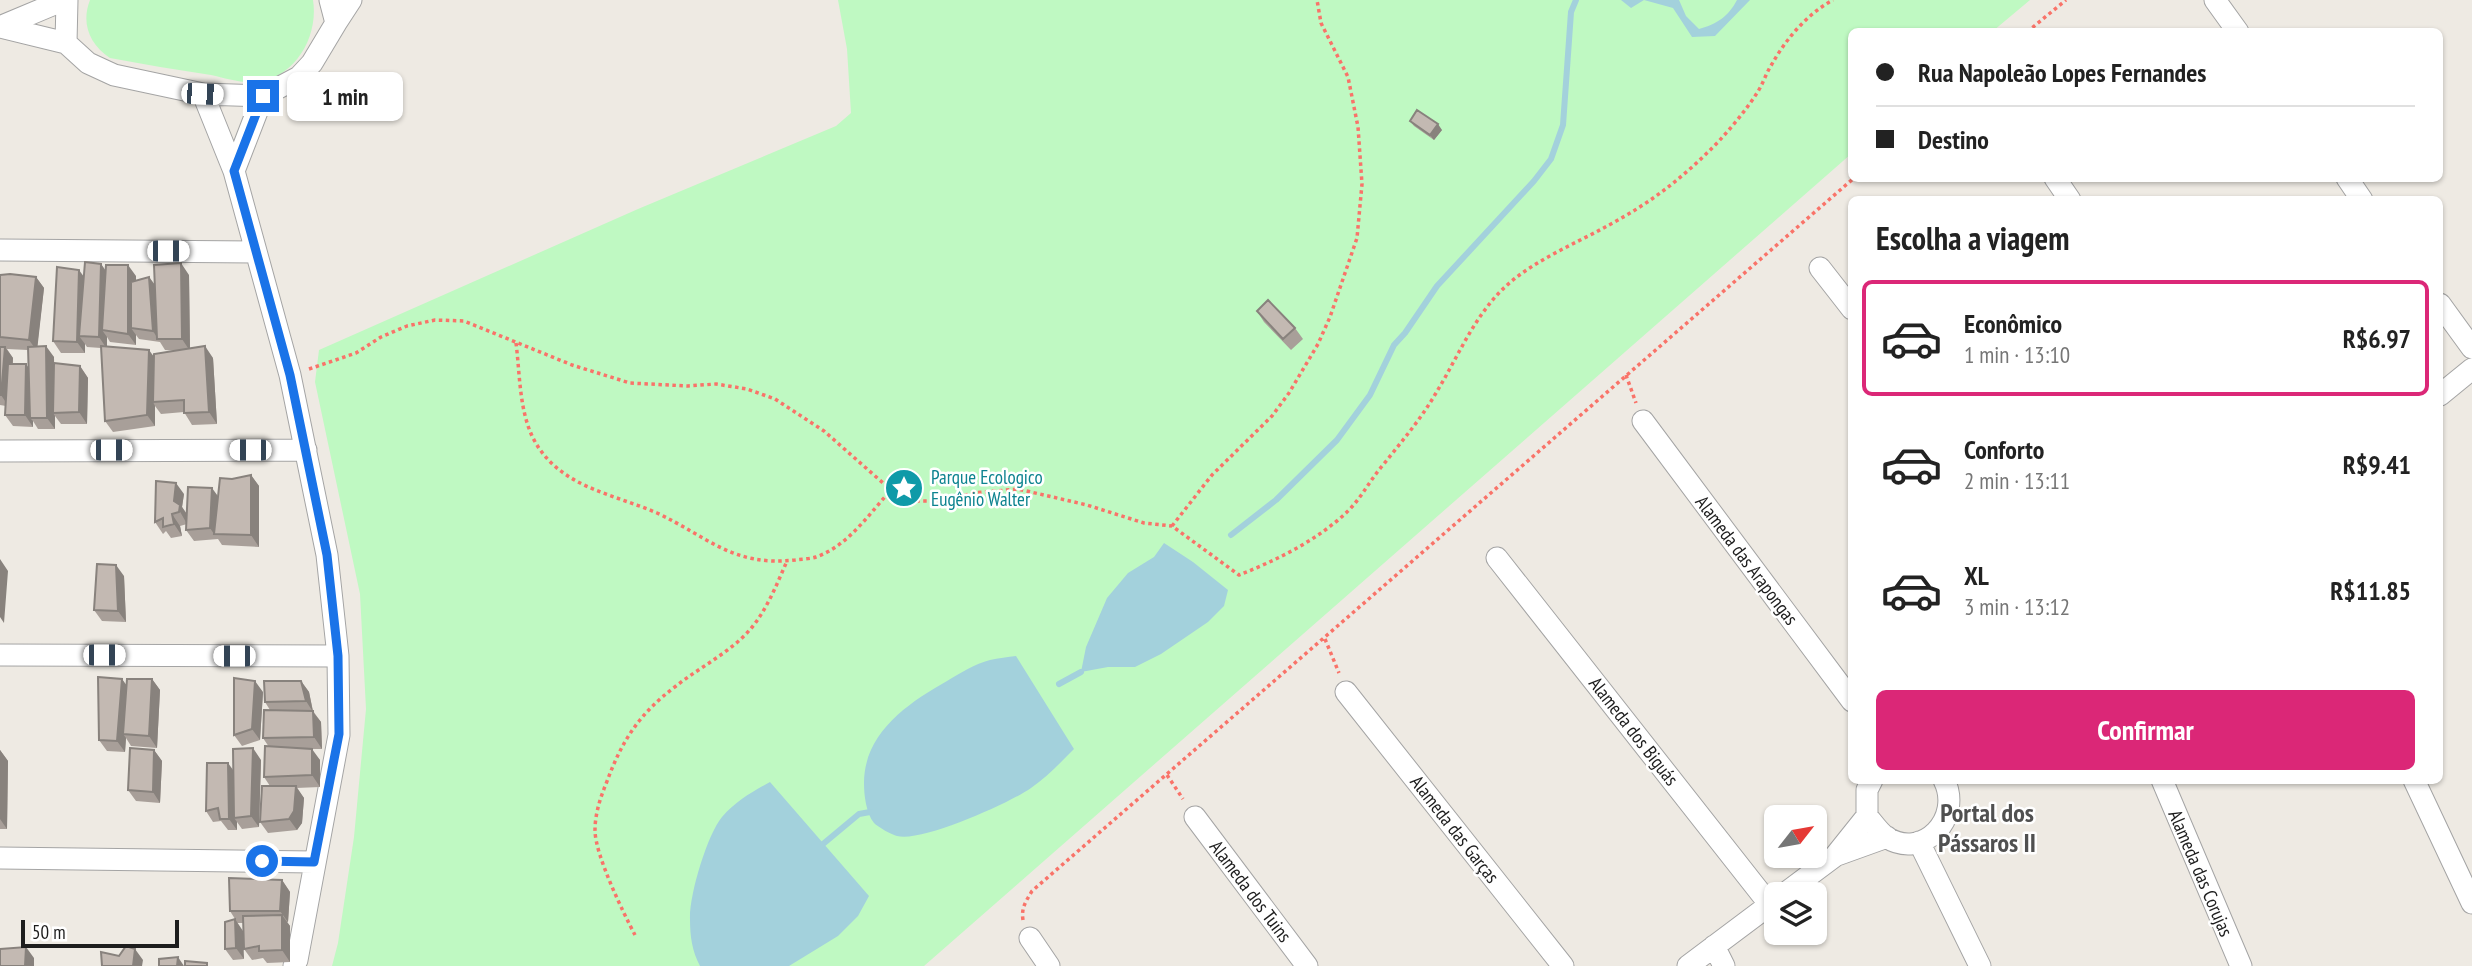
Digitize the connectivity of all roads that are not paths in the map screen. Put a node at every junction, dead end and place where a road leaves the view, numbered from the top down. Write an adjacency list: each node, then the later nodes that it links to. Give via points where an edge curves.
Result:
1 (65, 0): 6 (street); 8 (street)
2 (330, 0): 5 (street)
3 (351, 0): 5 (street)
4 (2215, 0): 7 (street)
5 (335, 23): 10 (street, via 299,77)
6 (1, 27): 8 (street)
7 (2235, 28)
8 (66, 43): 9 (street, via 88,63 114,75)
9 (202, 94): 10 (street); 11 (street)
10 (263, 96): 11 (street)
11 (234, 171): 13 (street)
12 (0, 250): 13 (street)
13 (255, 251): 22 (street)
14 (1820, 268): 15 (street)
15 (1848, 304)
16 (2443, 308): 17 (street)
17 (2472, 348)
18 (2472, 369): 19 (street)
19 (2443, 393)
20 (1643, 421): 27 (street, Alameda das Arapongas)
21 (0, 450): 22 (street)
22 (306, 450): 25 (street, via 327,555)
23 (1497, 558): 40 (street, Alameda dos Biguás)
24 (0, 654): 25 (street)
25 (338, 656): 38 (street, via 339,734)
26 (1346, 692): 48 (street, Alameda das Garças)
27 (1848, 696)
28 (1870, 784): 32 (street)
29 (1950, 784): 35 (street, via 1945,822 1934,835)
30 (2164, 784): 52 (street, Alameda das Corujas)
31 (2416, 784): 41 (street)
32 (1867, 816): 34 (street); 36 (street)
33 (1195, 817): 47 (street, Alameda dos Tuins)
34 (1887, 837): 35 (street); 36 (street)
35 (1919, 842): 51 (street)
36 (1835, 856): 39 (street)
37 (0, 858): 38 (street)
38 (314, 862): 45 (street)
39 (1801, 882)
40 (1764, 884)
41 (2472, 903)
42 (1764, 909): 44 (street)
43 (1030, 938): 46 (street)
44 (1714, 946): 49 (street); 50 (street)
45 (294, 966)
46 (1049, 966)
47 (1307, 966)
48 (1563, 966)
49 (1688, 966)
50 (1724, 966)
51 (1980, 966)
52 (2241, 966)

